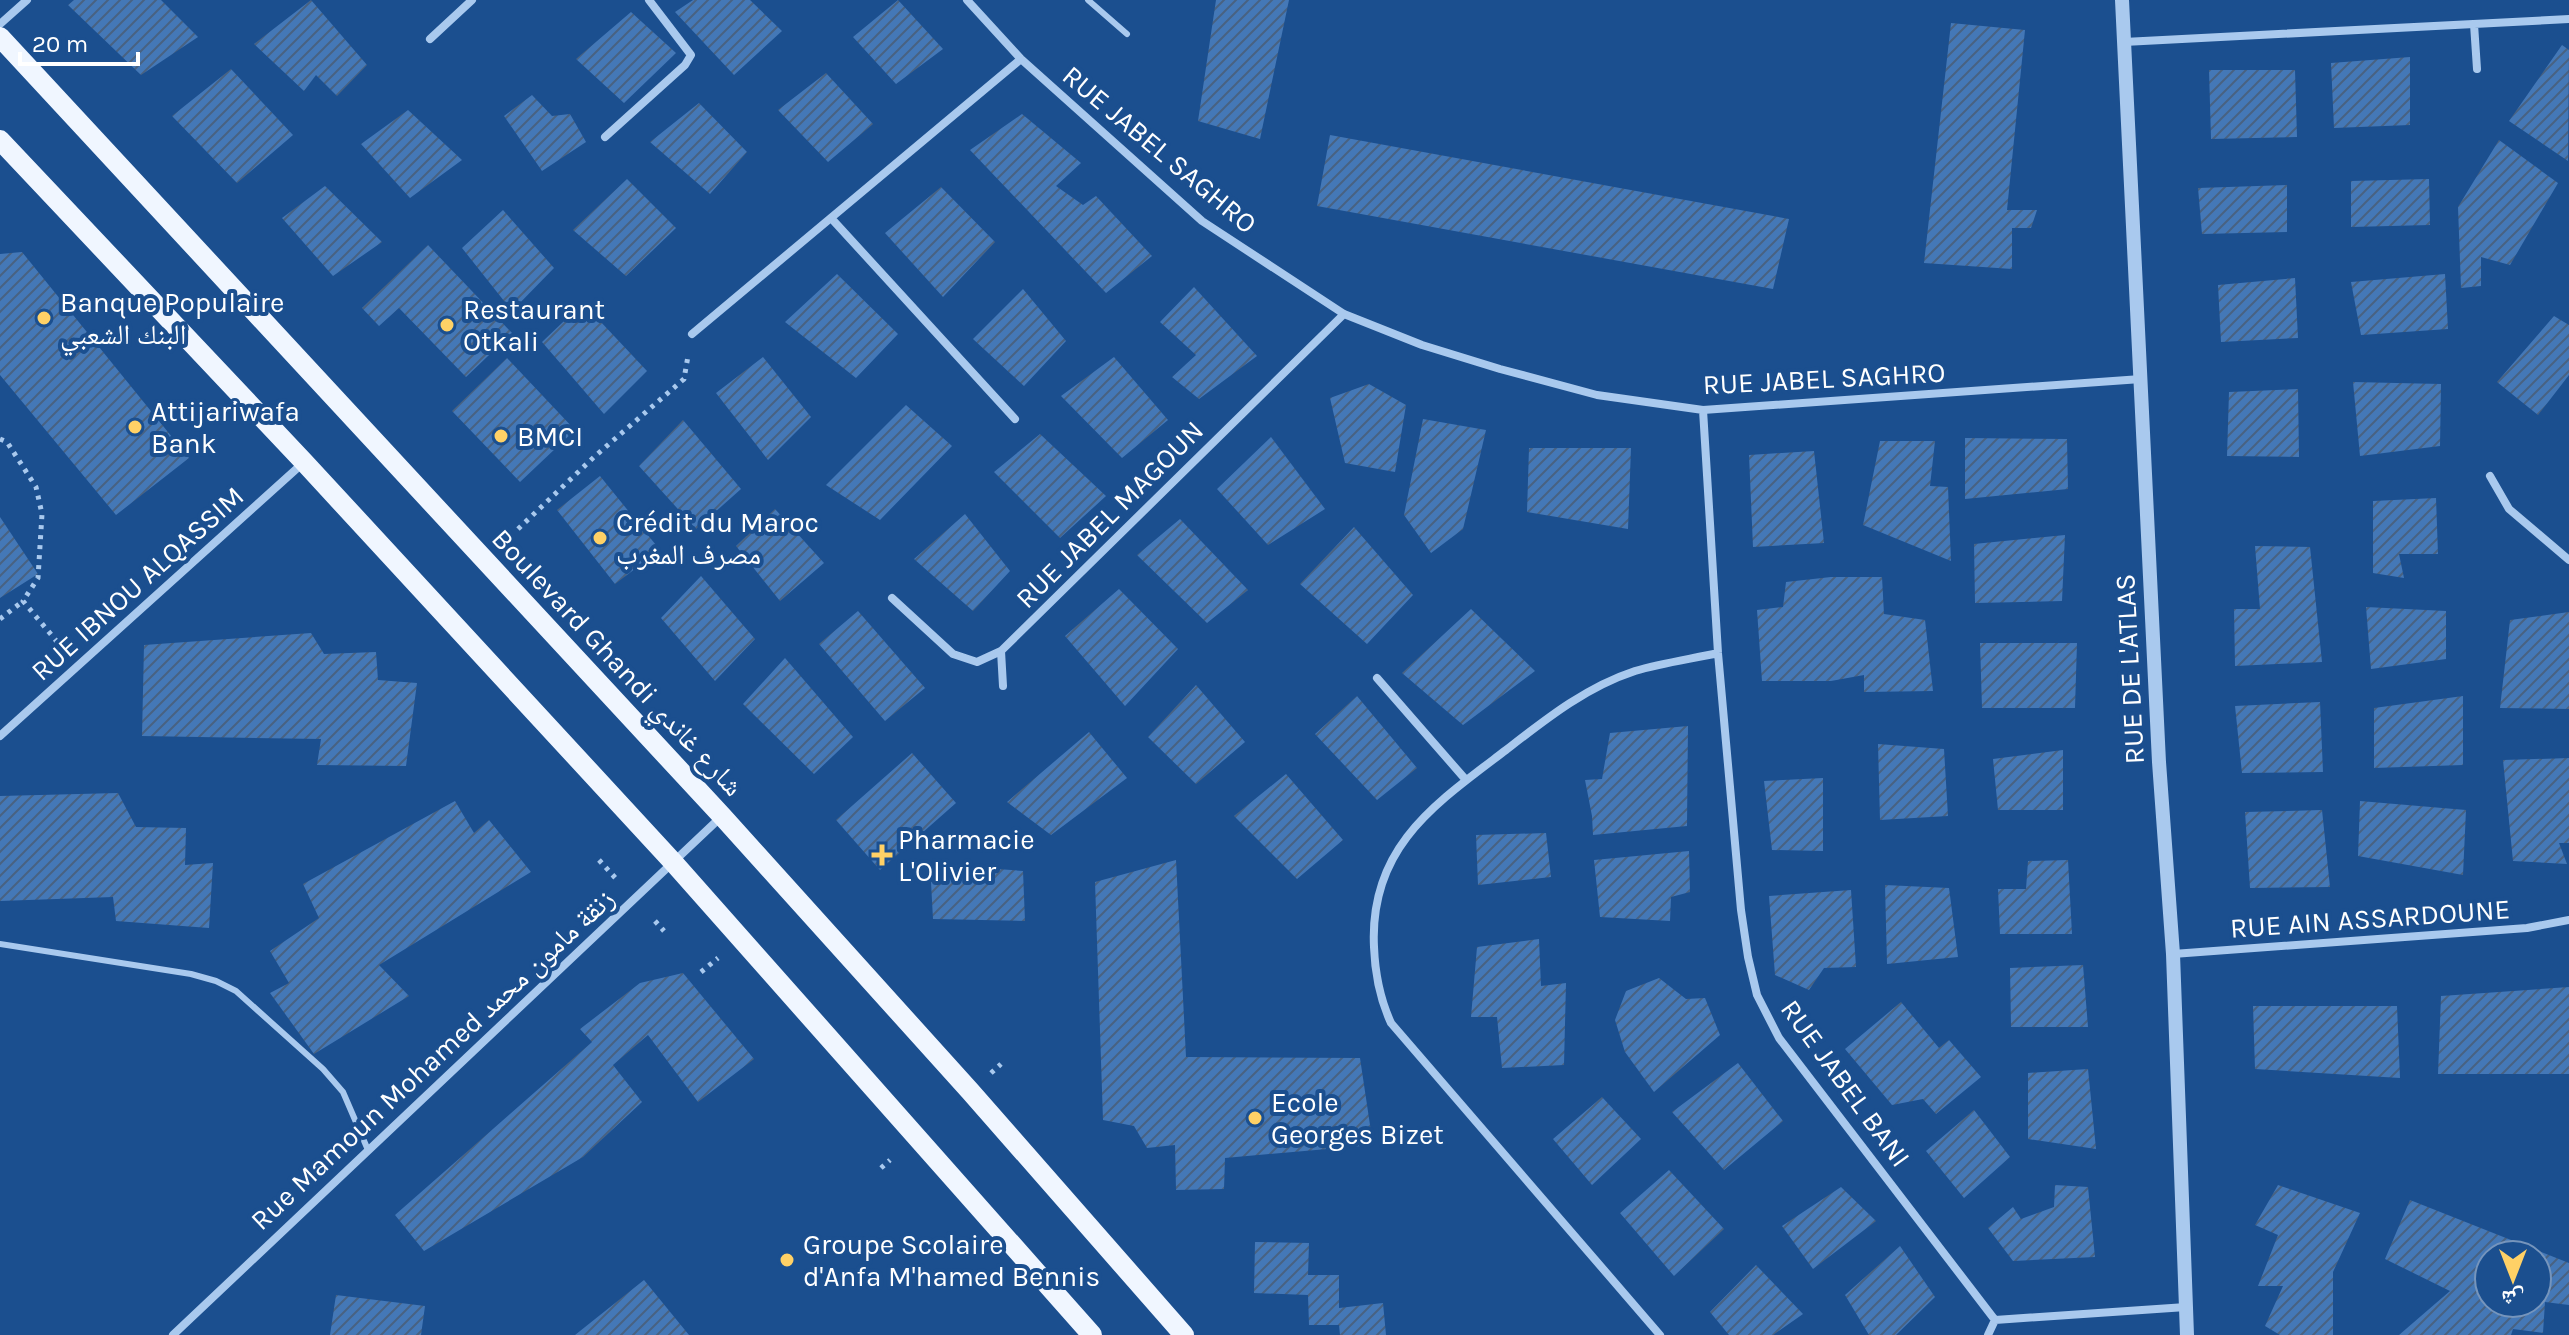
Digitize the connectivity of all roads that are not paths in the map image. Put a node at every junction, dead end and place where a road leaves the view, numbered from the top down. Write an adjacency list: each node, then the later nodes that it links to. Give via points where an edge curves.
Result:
1 (27, 0): 8 (street)
2 (472, 0): 12 (street)
3 (649, 0): 16 (street, via 691,55)
4 (967, 0): 14 (street, RUE JABEL SAGHRO)
5 (1088, 0): 10 (lane)
6 (2122, 0): 13 (street, RUE DE L'ATLAS)
7 (2569, 19): 9 (street)
8 (0, 24)
9 (2474, 24): 13 (street); 15 (street)
10 (1127, 34)
11 (0, 37): 34 (main road, Boulevard Ghandi شارع غاندي)
12 (430, 39)
13 (2124, 42): 21 (street, RUE DE L'ATLAS)
14 (1021, 59): 18 (street); 19 (street, RUE JABEL SAGHRO, via 1202,221)
15 (2477, 69)
16 (605, 137)
17 (0, 140): 24 (main road)
18 (831, 218): 20 (street); 23 (street)
19 (1344, 314): 22 (street, RUE JABEL SAGHRO, via 1422,345 1597,395); 28 (street, RUE JABEL MAGOUN)
20 (692, 334)
21 (2141, 379): 22 (street, RUE JABEL SAGHRO); 38 (street, RUE DE L'ATLAS)
22 (1703, 410): 29 (street, RUE JABEL BANI)
23 (1015, 419)
24 (304, 462): 32 (street, RUE IBNOU ALQASSIM); 35 (main road)
25 (2490, 476): 26 (street, via 2509,509)
26 (2569, 560)
27 (892, 598): 28 (street, via 953,654 977,662)
28 (1001, 651): 31 (street)
29 (1718, 653): 33 (street, via 1634,671 1564,705); 41 (street, RUE JABEL BANI, via 1741,910 1757,995 1779,1038)
30 (1377, 678): 33 (street)
31 (1003, 686)
32 (0, 736)
33 (1466, 780): 45 (street, via 1413,828 1382,880 1373,938 1381,1002 1391,1023)
34 (722, 816): 35 (street, Rue Mamoun Mohamed زنقة مامون محمد); 44 (main road, Boulevard Ghandi شارع غاندي)
35 (673, 862): 39 (street, Rue Mamoun Mohamed زنقة مامون محمد); 43 (main road)
36 (2569, 920): 38 (street, RUE AIN ASSARDOUNE, via 2527,928)
37 (0, 944): 39 (lane, via 191,974 236,991 343,1092)
38 (2173, 954): 40 (street, RUE DE L'ATLAS)
39 (368, 1150): 42 (street, Rue Mamoun Mohamed زنقة مامون محمد)
40 (2186, 1307): 41 (street); 47 (street, RUE DE L'ATLAS)
41 (1995, 1320): 46 (street)
42 (173, 1335)
43 (1092, 1335)
44 (1184, 1335)
45 (1660, 1335)
46 (1988, 1335)
47 (2187, 1335)

